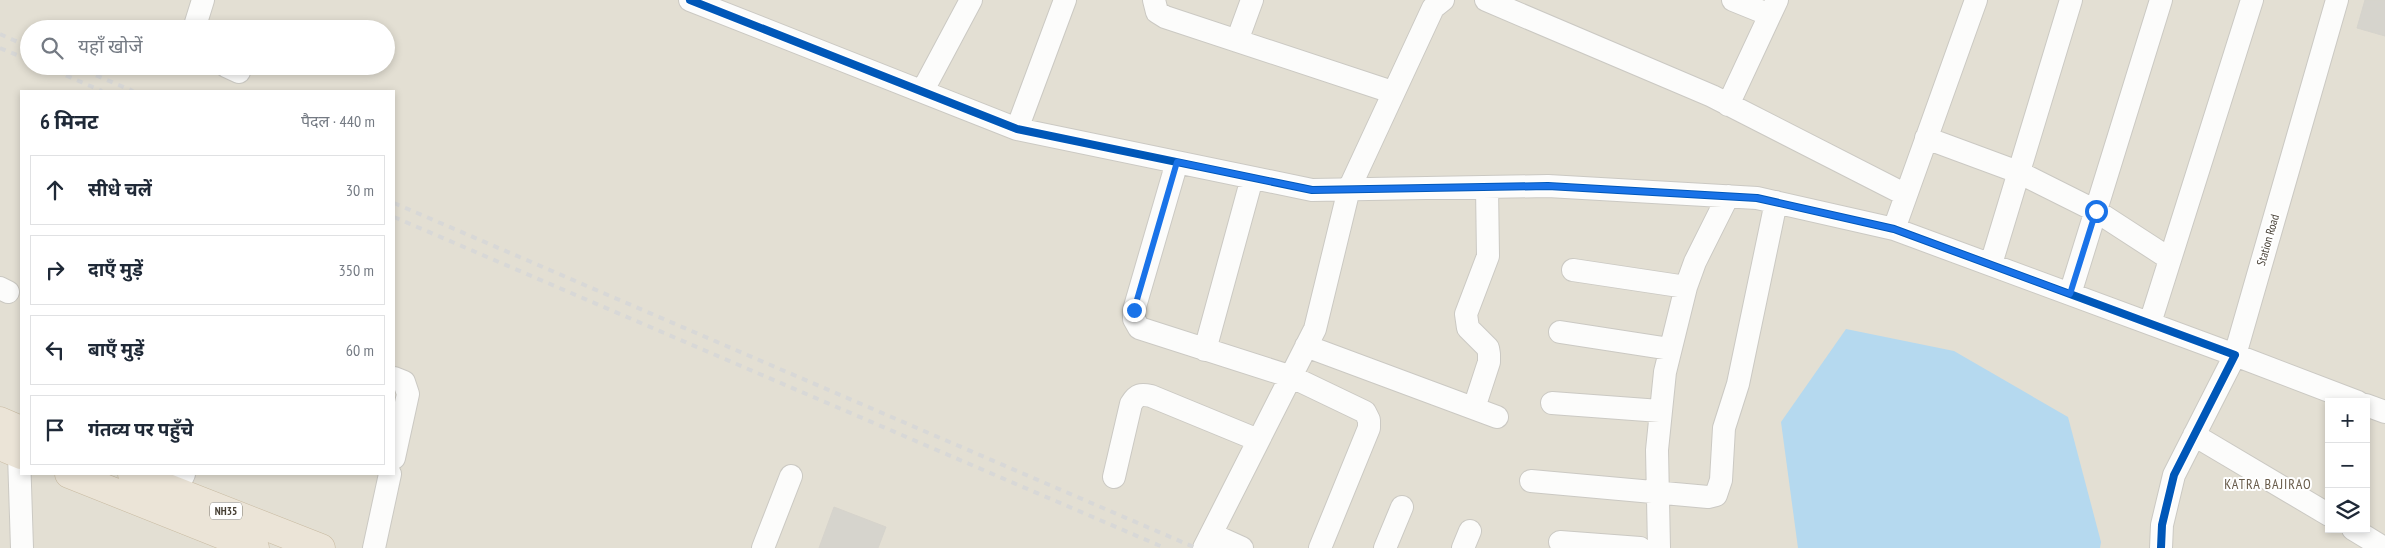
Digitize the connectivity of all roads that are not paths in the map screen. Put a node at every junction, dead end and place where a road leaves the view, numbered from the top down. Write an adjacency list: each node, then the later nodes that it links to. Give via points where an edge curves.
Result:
1 (203, 0): 16 (street)
2 (690, 0): 18 (street)
3 (971, 0): 18 (street)
4 (1065, 0): 21 (street)
5 (1154, 0): 17 (street, via 1157,12 1165,17)
6 (1252, 0): 17 (street)
7 (1443, 0): 19 (street, via 1433,8)
8 (1486, 0): 20 (street)
9 (1733, 0): 15 (street)
10 (1976, 0): 22 (street)
11 (2071, 0): 24 (street)
12 (2161, 0): 31 (street)
13 (2252, 0): 33 (street)
14 (2336, 0): 43 (street, Station Road)
15 (1774, 7): 20 (street)
16 (197, 20)
17 (1237, 41): 19 (street)
18 (923, 90): 21 (street)
19 (1392, 92): 27 (street)
20 (1728, 105): 28 (street)
21 (1017, 129): 23 (street)
22 (1926, 138): 24 (street); 28 (street)
23 (1177, 162): 25 (street); 42 (street, via 1134,319 1139,328)
24 (2018, 172): 31 (street); 34 (street)
25 (1252, 178): 27 (street, via 1312,190); 42 (street)
26 (1487, 187): 27 (street); 29 (street, via 1548,186); 49 (street, via 1488,256 1466,314 1468,328 1488,348 1489,354)
27 (1349, 190): 40 (street, via 1315,328)
28 (1906, 195): 32 (street)
29 (1728, 196): 30 (street); 36 (street, via 1694,262)
30 (1776, 202): 32 (street); 65 (street, via 1738,384 1724,428 1720,488 1716,495 1708,497)
31 (2096, 211): 33 (street); 37 (street)
32 (1894, 229): 34 (street)
33 (2170, 259): 38 (street)
34 (1991, 264): 37 (street)
35 (1573, 270): 36 (street)
36 (1686, 287): 41 (street)
37 (2070, 294): 38 (street)
38 (2150, 323): 43 (street)
39 (1560, 332): 41 (street)
40 (1306, 346): 44 (street); 49 (street)
41 (1670, 349): 50 (street)
42 (1205, 350): 44 (street)
43 (2235, 354): 46 (street); 54 (street, Station Road)
44 (1292, 377): 55 (street); 77 (street, via 1365,412 1369,420 1369,428)
45 (395, 378): 57 (street, via 404,382 408,394)
46 (2348, 398)
47 (1552, 403): 50 (street)
48 (2370, 406): 51 (street)
49 (1474, 408): 52 (street)
50 (1660, 410): 65 (street)
51 (2385, 412)
52 (1497, 417)
53 (0, 421): 56 (highway)
54 (2194, 435): 67 (street); 81 (street, Station Road, via 2174,475 2162,525)
55 (1258, 440): 62 (street, via 1141,394 1131,404); 69 (street)
56 (15, 446): 71 (street)
57 (395, 453)
58 (72, 475): 72 (highway, NH35)
59 (137, 475): 64 (highway, NH35)
60 (390, 475): 74 (street)
61 (791, 476): 75 (street)
62 (1114, 478)
63 (1531, 481): 65 (street)
64 (180, 483): 73 (highway, NH35)
65 (1658, 492): 80 (street)
66 (1402, 507): 78 (street)
67 (2325, 513)
68 (2360, 533): 82 (street)
69 (1207, 541): 76 (street)
70 (1560, 542): 79 (street)
71 (22, 548)
72 (255, 548)
73 (321, 548)
74 (374, 548)
75 (764, 548)
76 (1242, 548)
77 (1320, 548)
78 (1385, 548)
79 (1640, 548)
80 (1659, 548)
81 (2161, 548)
82 (2384, 548)

